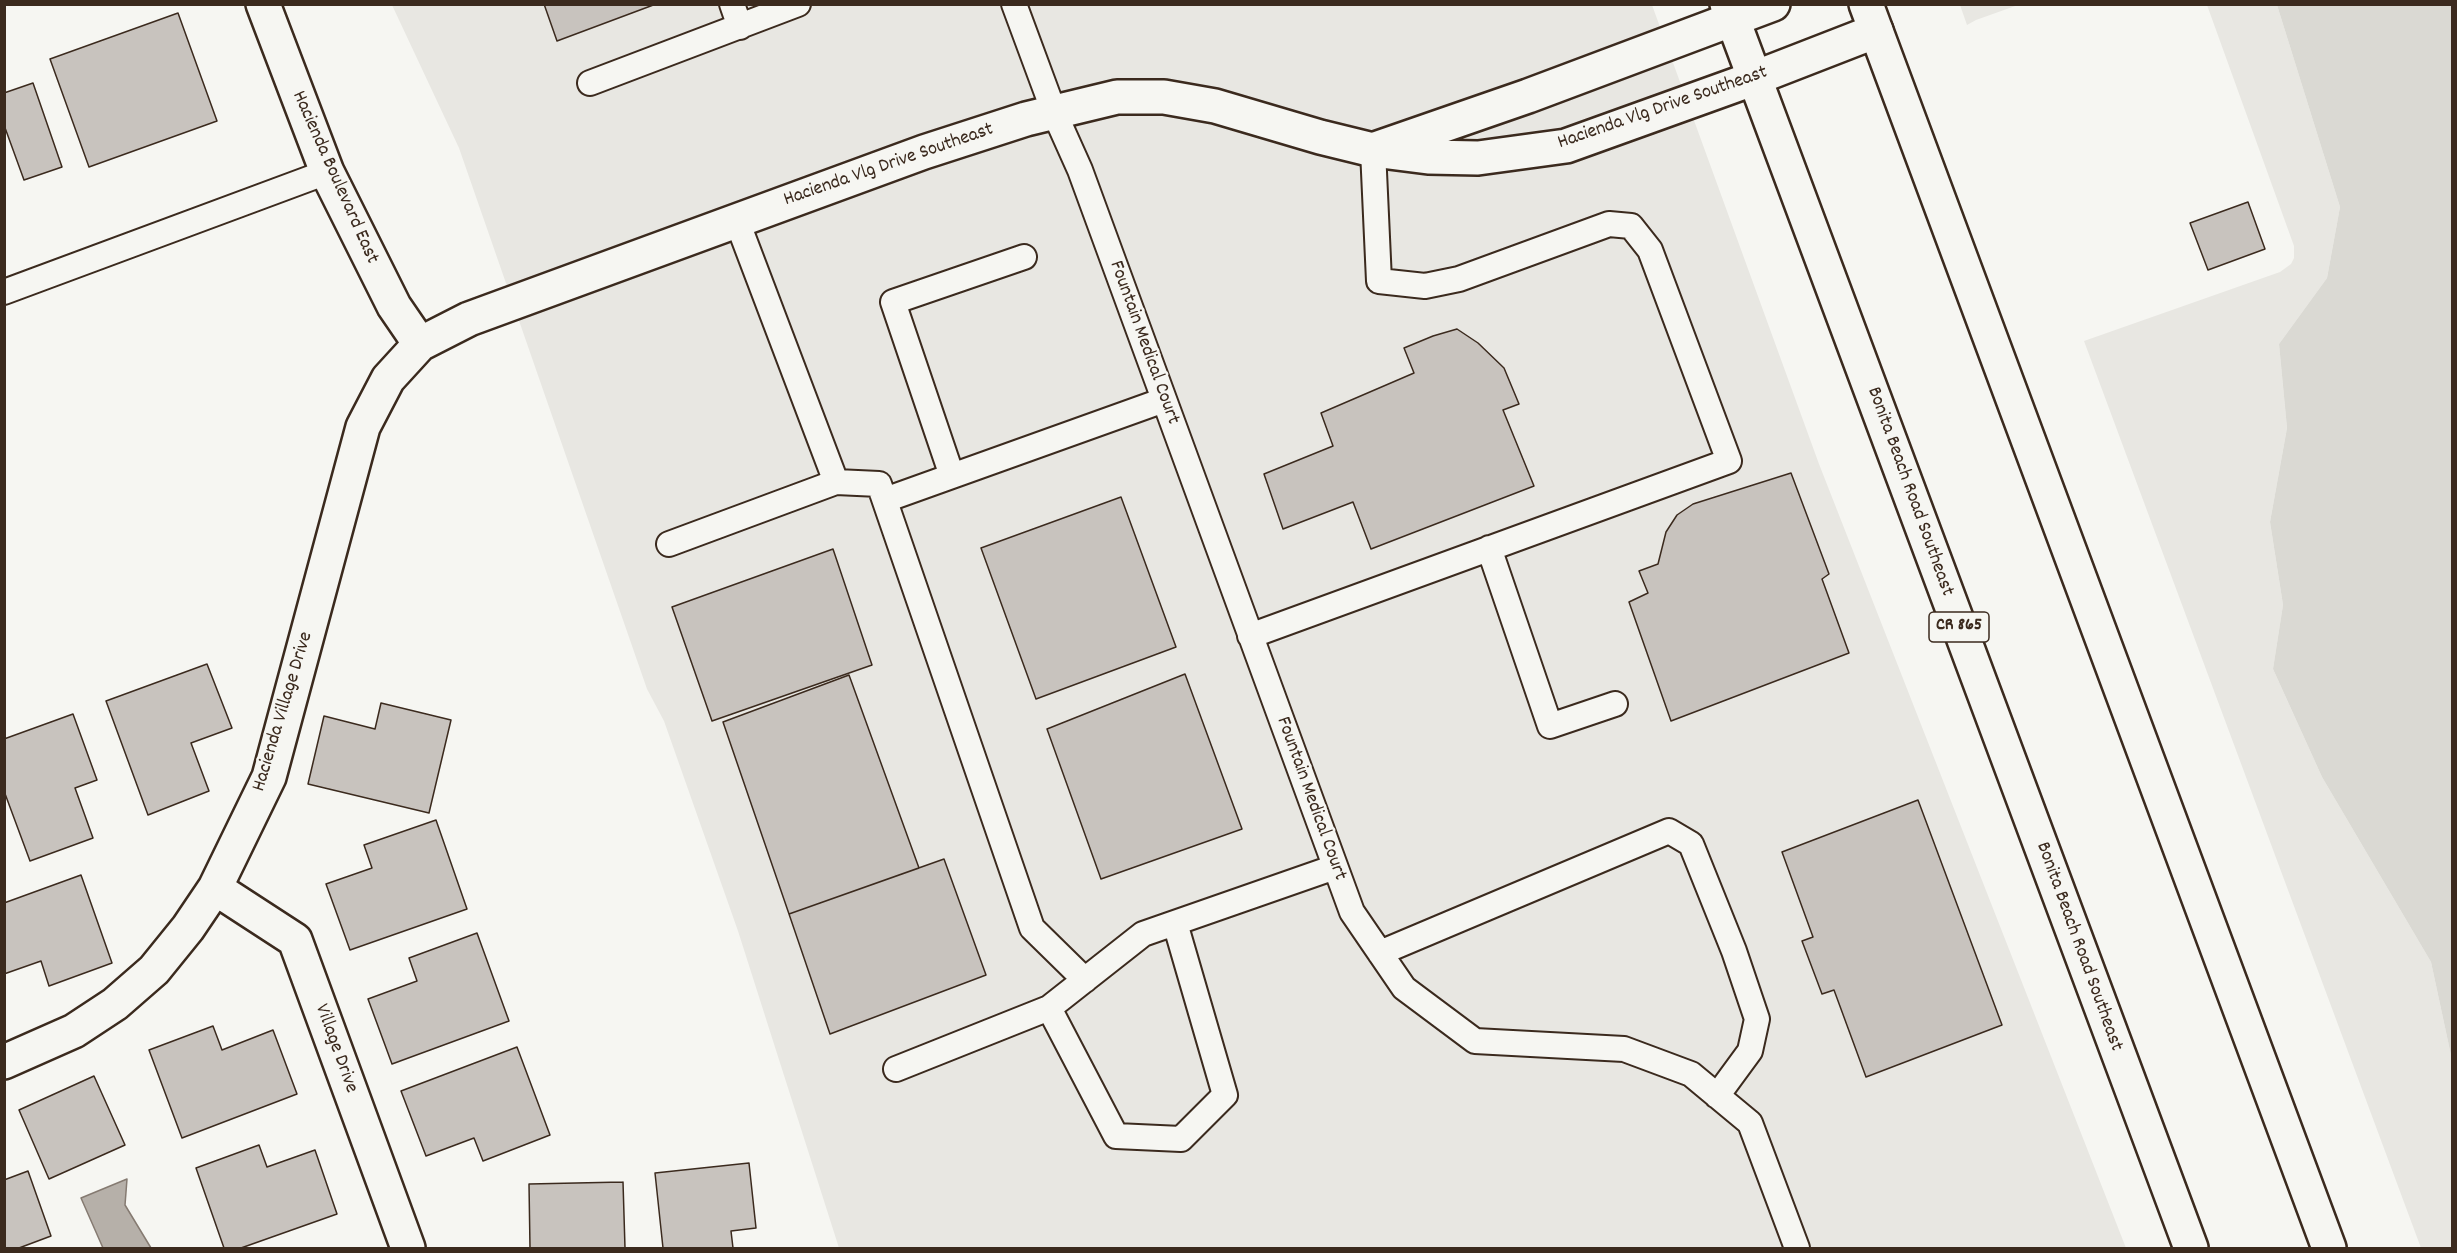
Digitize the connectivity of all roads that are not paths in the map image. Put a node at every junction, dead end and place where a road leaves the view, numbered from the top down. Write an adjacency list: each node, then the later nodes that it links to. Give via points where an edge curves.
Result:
1 (263, 4): 12 (street, Hacienda Boulevard East)
2 (798, 4): 6 (lane)
3 (1014, 4): 10 (lane, Fountain Medical Court)
4 (1773, 4): 5 (street)
5 (1730, 12): 8 (street, Bonita Beach Road Southeast / CR 865); 11 (street, via 1528,96)
6 (736, 16): 9 (lane)
7 (1871, 18): 8 (street, Hacienda Vlg Drive Southeast); 37 (street)
8 (1755, 78): 11 (street, Hacienda Vlg Drive Southeast, via 1566,146 1478,158); 36 (street, Bonita Beach Road Southeast / CR 865)
9 (590, 83)
10 (1054, 112): 11 (street, Hacienda Vlg Drive Southeast, via 1117,97 1164,96 1215,106); 13 (street, Hacienda Vlg Drive Southeast, via 924,152); 17 (lane, Fountain Medical Court, via 1080,170)
11 (1373, 150): 22 (lane, via 1379,281 1425,286 1448,281 1609,224 1631,226 1650,250 1729,460)
12 (327, 172): 15 (lane); 16 (street, Hacienda Boulevard East, via 394,306)
13 (737, 221): 16 (street, Hacienda Vlg Drive Southeast, via 469,319); 19 (lane)
14 (1024, 258): 18 (lane, via 893,302)
15 (4, 292)
16 (420, 344): 26 (street, Hacienda Village Drive, via 387,379 363,427 269,777)
17 (1164, 400): 18 (lane); 23 (lane, Fountain Medical Court)
18 (952, 477): 20 (lane)
19 (836, 482): 20 (lane, via 879,484); 21 (lane)
20 (885, 500): 29 (lane, via 1032,928)
21 (669, 544)
22 (1489, 548): 23 (lane); 24 (lane, via 1550,726)
23 (1250, 636): 25 (lane, Fountain Medical Court)
24 (1615, 704)
25 (1335, 867): 27 (lane); 28 (lane, Fountain Medical Court, via 1352,912)
26 (215, 888): 31 (street, Hacienda Village Drive, via 154,970 115,1004 74,1031); 34 (street, Village Drive, via 295,940)
27 (1175, 923): 29 (lane, via 1143,934); 30 (lane, via 1225,1095 1181,1139 1116,1136)
28 (1380, 953): 33 (lane, Fountain Medical Court, via 1404,988 1475,1041 1624,1050 1691,1074); 33 (lane, via 1669,831 1691,844 1757,1019 1750,1051)
29 (1084, 980): 30 (lane)
30 (1049, 1008): 32 (lane)
31 (4, 1062)
32 (896, 1069)
33 (1717, 1096): 35 (lane, Fountain Medical Court, via 1750,1123)
34 (408, 1248)
35 (1797, 1248)
36 (2191, 1248)
37 (2329, 1248)

